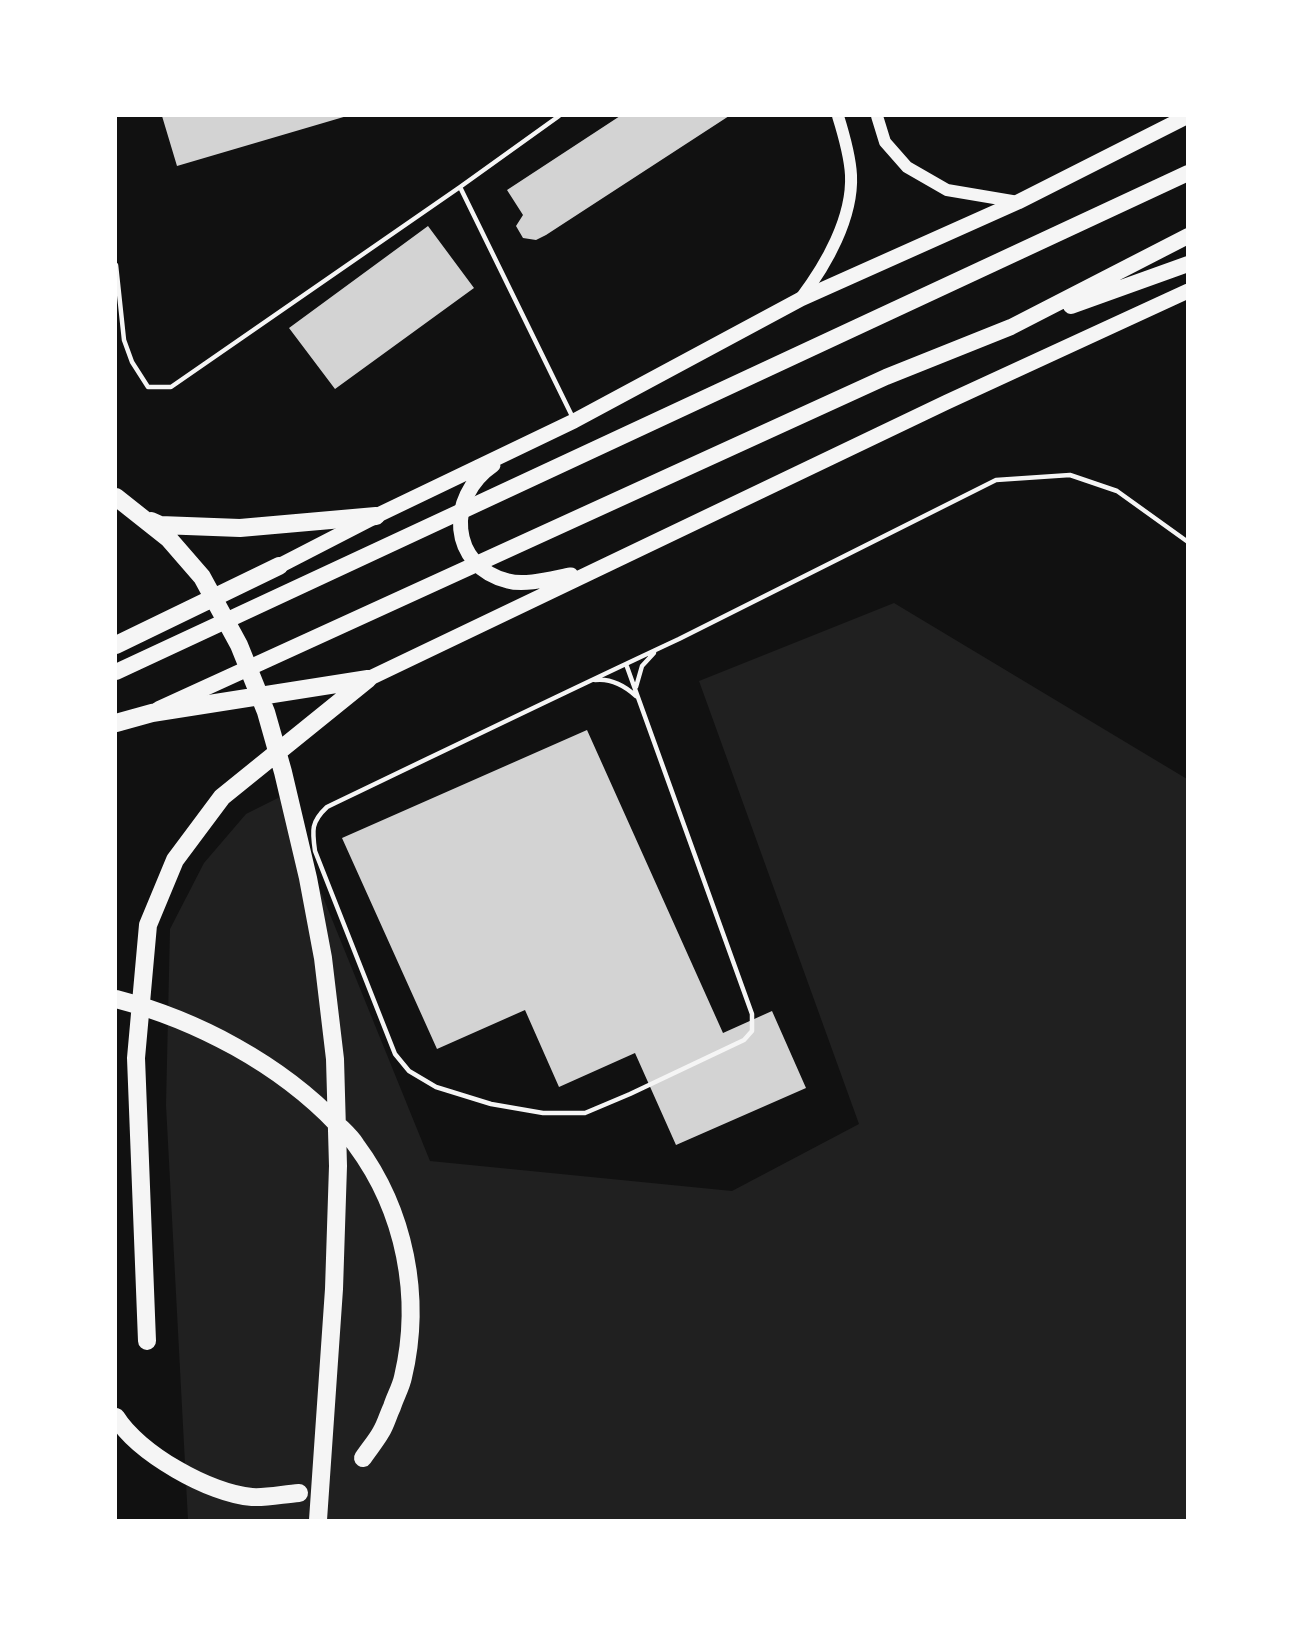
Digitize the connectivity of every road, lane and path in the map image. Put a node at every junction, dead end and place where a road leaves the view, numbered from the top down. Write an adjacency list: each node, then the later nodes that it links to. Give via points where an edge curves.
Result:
1 (559, 116): 6 (lane)
2 (838, 116): 12 (main road, via 851,175 845,221 818,276)
3 (877, 116): 7 (main road, via 885,142 907,167 947,190)
4 (1188, 116): 7 (main road)
5 (1188, 173): 25 (highway)
6 (460, 186): 10 (lane, via 171,387 148,387 132,362 124,340); 14 (lane)
7 (1018, 202): 12 (main road)
8 (1188, 236): 13 (highway)
9 (1188, 264): 13 (highway)
10 (116, 265)
11 (1188, 291): 20 (main road)
12 (801, 299): 14 (main road)
13 (1011, 327): 29 (highway, via 886,377)
14 (574, 421): 15 (main road)
15 (520, 446): 18 (main road); 20 (main road, via 485,470 463,501 459,526 466,548 483,571 509,582 545,580 580,573)
16 (116, 497): 37 (highway, via 169,539 202,577 239,645 266,712 308,878 336,1059 338,1166)
17 (116, 502): 18 (highway, via 160,525 240,528)
18 (376, 516): 21 (main road)
19 (1188, 542): 23 (lane, via 1117,491 1070,475 996,480)
20 (621, 558): 26 (main road)
21 (279, 566): 22 (highway)
22 (116, 645)
23 (660, 648): 24 (lane); 28 (lane, via 642,666)
24 (626, 664): 27 (lane); 28 (lane)
25 (116, 672)
26 (368, 679): 29 (highway); 33 (highway, via 222,797 175,860 148,925 136,1058)
27 (590, 681): 28 (lane, via 618,683); 28 (lane, via 327,807 317,817 315,851 395,1054 410,1071 436,1087 502,1106 543,1113 585,1113 744,1040 752,1031 752,1014)
28 (637, 695)
29 (152, 713): 30 (highway); 31 (highway)
30 (116, 723)
31 (116, 732)
32 (116, 999): 35 (highway, via 192,1026 288,1080 318,1104 356,1144 379,1181 398,1226 409,1271 411,1320 403,1378 382,1431)
33 (147, 1341)
34 (116, 1417): 36 (highway, via 123,1429 174,1470 217,1490 253,1497)
35 (363, 1458)
36 (299, 1492)
37 (318, 1521)

